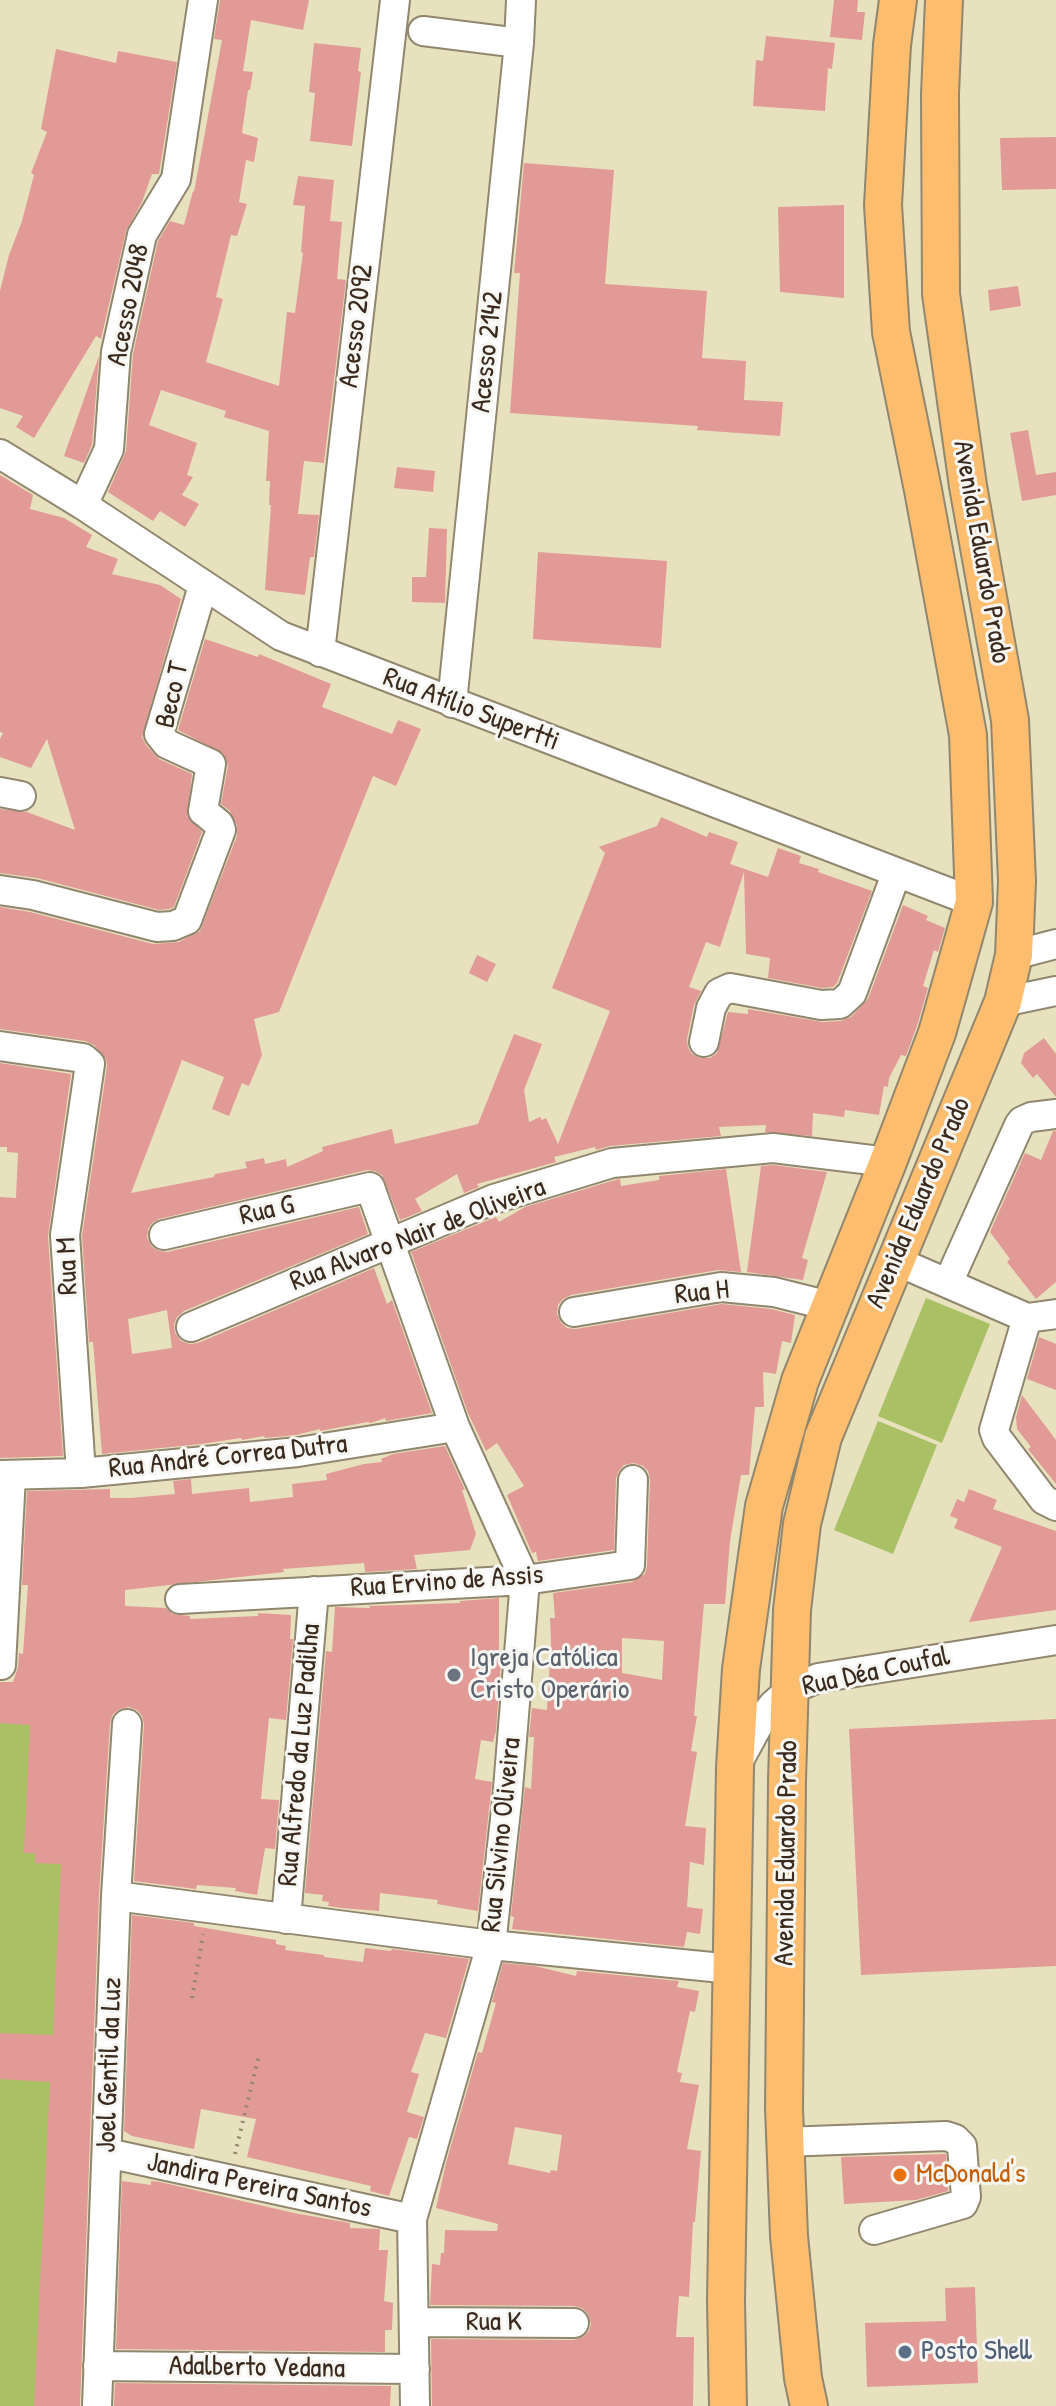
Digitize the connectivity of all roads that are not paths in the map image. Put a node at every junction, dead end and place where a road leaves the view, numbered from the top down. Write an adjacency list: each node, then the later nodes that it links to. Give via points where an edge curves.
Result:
1 (203, 0): 13 (street, Acesso 2048, via 176,179 142,235 116,352 109,449)
2 (395, 0): 15 (street, Acesso 2092)
3 (521, 0): 7 (street, Acesso 2142)
4 (898, 0): 8 (main road, Avenida Eduardo Prado)
5 (944, 0): 9 (main road, Avenida Eduardo Prado)
6 (423, 31): 7 (street)
7 (519, 43): 16 (street, Acesso 2142)
8 (892, 45): 9 (main road); 11 (main road, Avenida Eduardo Prado, via 883,205)
9 (942, 47): 10 (main road, Avenida Eduardo Prado)
10 (941, 284): 11 (main road); 21 (main road, Avenida Eduardo Prado, via 968,486 1010,720 1017,881)
11 (889, 287): 19 (main road, Avenida Eduardo Prado, via 891,332 968,735)
12 (0, 454): 13 (street, Rua Atílio Supertti)
13 (83, 505): 14 (street, Rua Atílio Supertti)
14 (203, 586): 15 (street, Rua Atílio Supertti, via 281,636); 18 (street, Beco T, via 159,734 167,744 211,764 203,811 219,824 221,837 187,920 157,927)
15 (320, 652): 16 (street, Rua Atílio Supertti)
16 (452, 703): 17 (street, Rua Atílio Supertti)
17 (896, 874): 19 (street, Rua Atílio Supertti); 24 (street, via 852,993 840,1004 730,988 715,1001)
18 (0, 890)
19 (974, 902): 27 (main road, Avenida Eduardo Prado, via 937,1033)
20 (1056, 944): 21 (street)
21 (1014, 955): 23 (main road, Avenida Eduardo Prado)
22 (1056, 991): 23 (street)
23 (1003, 1002): 31 (main road, Avenida Eduardo Prado)
24 (704, 1042)
25 (0, 1046): 39 (street, Rua M, via 89,1061 65,1235)
26 (1056, 1114): 32 (street, via 1026,1118 1019,1125)
27 (888, 1162): 30 (street, Rua Alvaro Nair de Oliveira, via 773,1148 612,1163 494,1199); 33 (main road, Avenida Eduardo Prado)
28 (370, 1187): 29 (street, Rua G); 30 (street, Rua Silvino Oliveira)
29 (164, 1235)
30 (390, 1242): 37 (street, Rua Alvaro Nair de Oliveira); 38 (street, Rua Silvino Oliveira)
31 (894, 1260): 32 (street); 48 (main road, Avenida Eduardo Prado, via 823,1437 800,1538)
32 (941, 1280): 36 (street)
33 (830, 1306): 34 (street, Rua H, via 774,1292 721,1287); 50 (main road, Avenida Eduardo Prado, via 800,1381 764,1506 741,1669)
34 (574, 1312)
35 (1056, 1314): 36 (street)
36 (1027, 1318): 42 (street, via 994,1430 1047,1504)
37 (191, 1327)
38 (455, 1427): 39 (street, Rua André Correa Dutra, via 298,1452); 43 (street, Rua Silvino Oliveira)
39 (81, 1473): 40 (street, Rua André Correa Dutra)
40 (5, 1476): 47 (street)
41 (633, 1480): 43 (street, Rua Ervino de Assis, via 630,1565)
42 (1056, 1506)
43 (525, 1580): 44 (street, Rua Ervino de Assis); 53 (street, Rua Silvino Oliveira)
44 (314, 1591): 45 (street, Rua Ervino de Assis); 52 (street, Rua Alfredo da Luz Padilha)
45 (180, 1599)
46 (1056, 1640): 48 (street, Rua Déa Coufal, via 818,1678)
47 (1, 1665)
48 (790, 1690): 50 (street, Rua Déa Coufal, via 761,1720); 55 (main road, Avenida Eduardo Prado)
49 (127, 1724): 51 (street, Joel Gentil da Luz)
50 (735, 1767): 54 (main road, Avenida Eduardo Prado)
51 (116, 1896): 52 (street); 56 (street, Joel Gentil da Luz)
52 (286, 1919): 53 (street)
53 (491, 1945): 54 (street); 57 (street, Rua Silvino Oliveira)
54 (732, 1969): 65 (main road, Avenida Eduardo Prado)
55 (784, 2142): 58 (street, via 955,2139 962,2146 963,2204); 66 (main road, Avenida Eduardo Prado)
56 (107, 2153): 57 (street, Jandira Pereira Santos); 61 (street, Joel Gentil da Luz)
57 (412, 2219): 59 (street, Rua Silvino Oliveira)
58 (874, 2230)
59 (414, 2322): 60 (street, Rua K); 62 (street, Rua Silvino Oliveira)
60 (574, 2323)
61 (98, 2366): 62 (street, Adalberto Vedana); 63 (street, Joel Gentil da Luz)
62 (415, 2369): 64 (street, Rua Silvino Oliveira)
63 (97, 2406)
64 (415, 2406)
65 (728, 2406)
66 (809, 2406)

